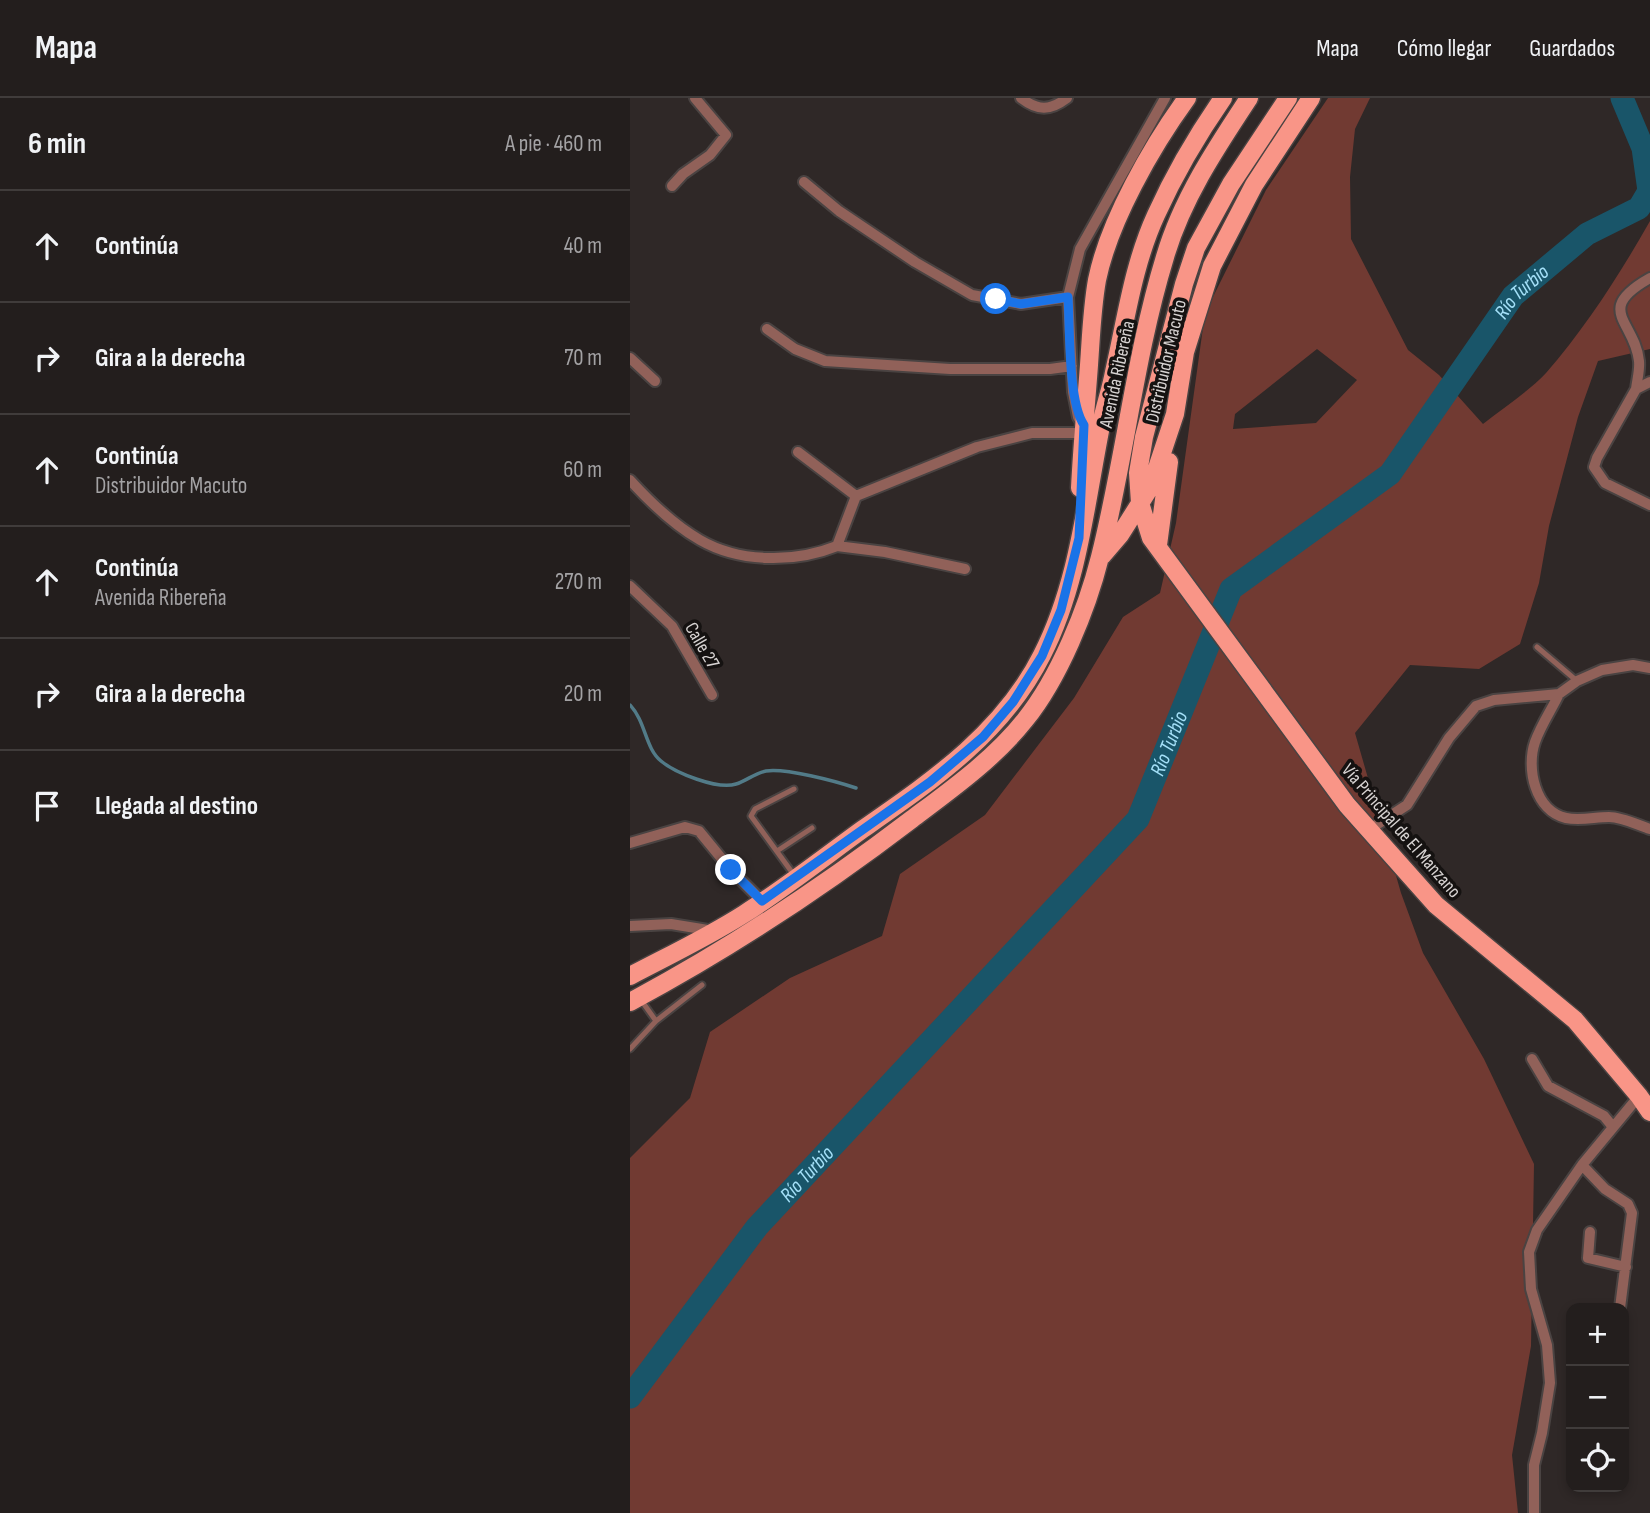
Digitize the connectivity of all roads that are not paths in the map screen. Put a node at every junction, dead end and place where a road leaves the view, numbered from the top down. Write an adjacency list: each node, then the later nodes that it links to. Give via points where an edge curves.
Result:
1 (695, 98): 12 (street, via 726,135)
2 (1021, 98): 3 (street, via 1039,109)
3 (1067, 98)
4 (1165, 98): 10 (street)
5 (1187, 98): 13 (main road)
6 (1223, 98): 29 (main road, Avenida Ribereña, via 1156,215 1142,250)
7 (1249, 98): 32 (main road, Avenida Ribereña, via 1189,195 1165,255 1143,341)
8 (1288, 98): 27 (main road, Vía Principal de El Manzano, via 1243,162 1196,248 1144,437 1138,473)
9 (1311, 98): 22 (main road, Distribuidor Macuto, via 1254,185 1212,266 1185,352)
10 (1119, 179): 13 (street); 15 (street, via 1080,249)
11 (804, 182): 15 (street, via 861,226 972,295 1021,304)
12 (672, 186)
13 (1119, 217): 23 (main road, via 1097,279)
14 (1650, 278): 21 (street, via 1625,295 1621,304 1622,319 1640,363)
15 (1068, 297): 18 (street)
16 (767, 329): 18 (street, via 795,349 825,361 950,369)
17 (630, 358): 19 (street)
18 (1072, 366): 23 (street, via 1075,404)
19 (655, 381)
20 (1650, 382): 21 (street)
21 (1636, 389): 28 (street, via 1594,467 1605,483)
22 (1175, 414): 27 (main road, Distribuidor Macuto, via 1151,486); 30 (main road)
23 (1084, 429): 26 (street, via 1032,433 977,447); 29 (main road)
24 (798, 452): 26 (street)
25 (630, 480): 31 (street, via 650,502 701,541 734,553 774,559 815,555)
26 (856, 496): 31 (street)
27 (1140, 503): 30 (main road, Vía Principal de El Manzano); 32 (main road, Distribuidor Macuto)
28 (1650, 505)
29 (1079, 538): 46 (main road, Avenida Ribereña, via 1061,610 1042,656 1013,702 983,737 930,782)
30 (1156, 543): 32 (main road, via 1129,537); 42 (main road, Vía Principal de El Manzano, via 1347,805)
31 (836, 546): 33 (street)
32 (1100, 559): 52 (main road, Avenida Ribereña, via 1083,610 1042,694 1025,720 988,759 812,892)
33 (965, 569)
34 (630, 586): 39 (street, Calle 27, via 672,626)
35 (1537, 647): 37 (lane)
36 (1650, 668): 37 (street, via 1633,664)
37 (1577, 681): 38 (street)
38 (1559, 694): 42 (street, via 1476,706 1449,738 1407,805); 43 (street, via 1535,742 1533,778 1540,797 1553,813 1565,818 1612,817)
39 (712, 695)
40 (794, 789): 45 (lane, via 755,809 751,816)
41 (812, 828): 45 (lane)
42 (1370, 829): 56 (main road, Vía Principal de El Manzano, via 1436,905 1575,1020)
43 (1650, 829)
44 (630, 843): 47 (street, via 685,827 699,831)
45 (776, 851): 46 (lane)
46 (796, 877): 47 (main road, Avenida Ribereña)
47 (762, 901): 49 (main road, Avenida Ribereña)
48 (630, 926): 49 (street, via 671,924)
49 (714, 930): 50 (main road, Avenida Ribereña)
50 (630, 976)
51 (702, 985): 53 (lane)
52 (635, 1000): 53 (lane)
53 (656, 1021): 54 (lane)
54 (630, 1049)
55 (1532, 1059): 58 (street, via 1548,1086 1604,1116)
56 (1639, 1096): 57 (main road, Vía Principal de El Manzano); 58 (street)
57 (1650, 1112)
58 (1613, 1127): 59 (street)
59 (1582, 1165): 61 (street, via 1631,1208); 63 (street, via 1537,1230 1529,1252 1531,1289 1547,1345 1550,1383 1534,1465)
60 (1590, 1233): 61 (street, via 1588,1258)
61 (1626, 1268): 62 (street)
62 (1621, 1303)
63 (1534, 1513)

